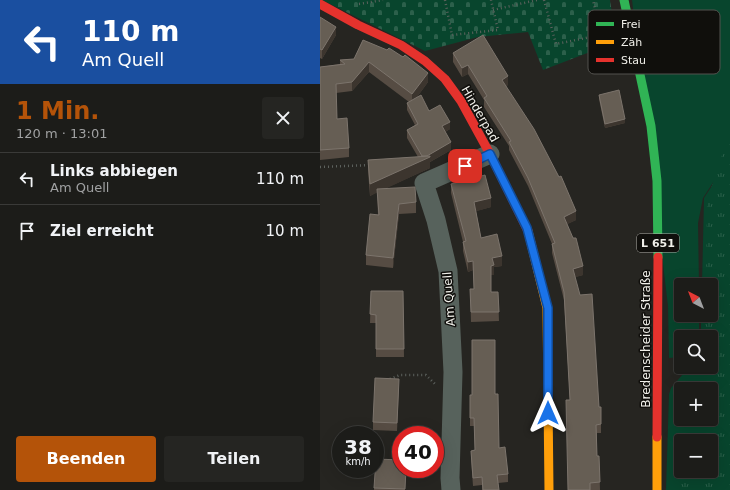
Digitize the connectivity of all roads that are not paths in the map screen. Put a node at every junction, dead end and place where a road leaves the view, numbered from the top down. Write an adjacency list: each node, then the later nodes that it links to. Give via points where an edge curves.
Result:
1 (624, 0): 3 (street, Bredenscheider Straße / L 651)
2 (320, 4): 5 (street, Hinderpad, via 425,60 444,79 461,102)
3 (626, 10)
4 (640, 74): 8 (street, Bredenscheider Straße / L 651, via 651,126 657,182)
5 (490, 154): 6 (street, Am Quell, via 424,183 448,271 454,372); 7 (street, Hinderpad, via 527,228 548,308)
6 (451, 490)
7 (549, 490)
8 (657, 490)

